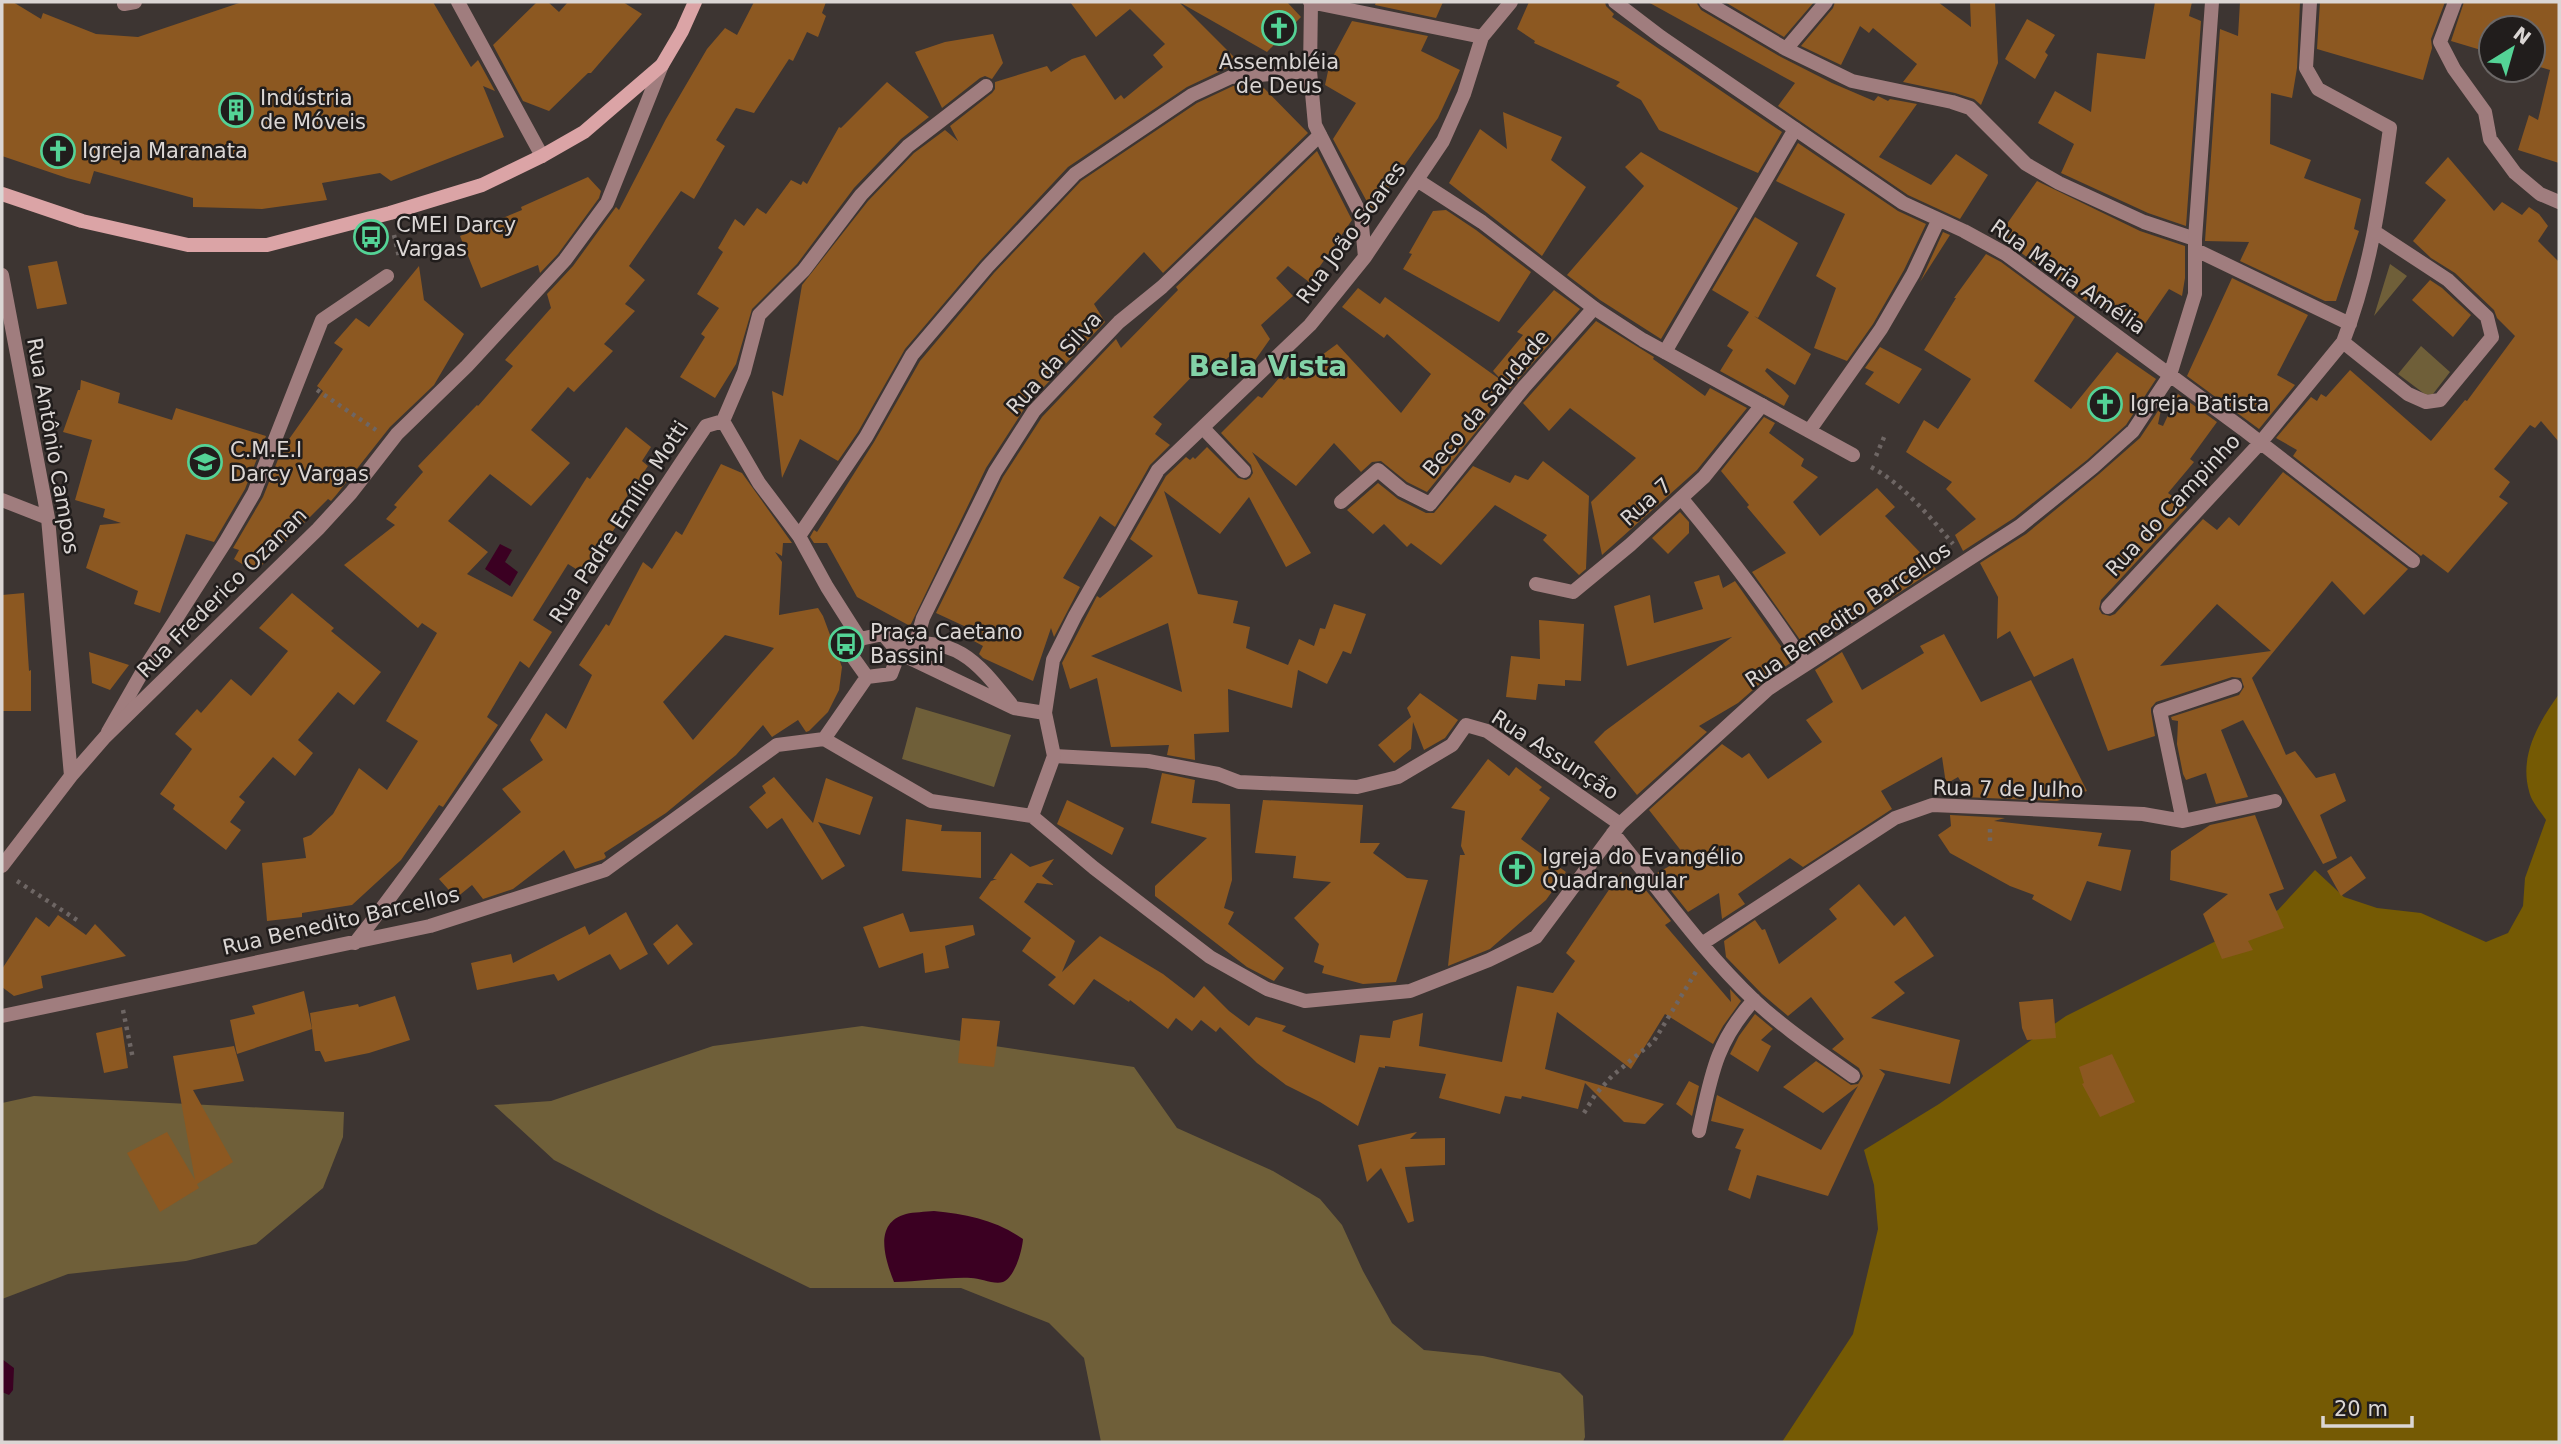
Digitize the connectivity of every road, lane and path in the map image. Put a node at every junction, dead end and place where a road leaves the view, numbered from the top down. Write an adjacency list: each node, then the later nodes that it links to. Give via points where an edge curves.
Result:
1 (458, 2): 18 (street)
2 (695, 2): 13 (main road)
3 (1310, 2): 11 (street); 14 (street)
4 (1511, 2): 11 (street, Rua João Soares)
5 (1615, 2): 16 (street, Rua Maria Amélia)
6 (1706, 2): 12 (street)
7 (1826, 2): 12 (street)
8 (2212, 2): 25 (street, Rua Benedito Barcellos)
9 (2310, 2): 24 (street, Rua do Campinho, via 2306,68 2318,89 2390,128)
10 (2455, 2): 21 (street, via 2440,41 2485,112 2490,139 2515,173 2540,194)
11 (1482, 37): 19 (street, Rua João Soares, via 1443,141)
12 (1786, 48): 25 (street, via 1852,81 1970,108 2026,164)
13 (662, 65): 18 (main road, via 583,132); 39 (street, Rua Frederico Ozanan, via 607,204 565,260)
14 (1310, 71): 17 (street); 49 (street, via 1231,77 1192,94 1075,174 912,355 866,437)
15 (986, 86): 36 (street, Rua Padre Emílio Motti, via 908,146 760,315 744,372)
16 (1795, 129): 23 (street, Rua Maria Amélia, via 1903,204); 32 (street)
17 (1320, 135): 26 (street, via 1361,215); 55 (street, Rua da Silva, via 1119,322 1034,411 995,472 923,618)
18 (542, 156): 22 (main road, via 482,184)
19 (1417, 180): 26 (street, Rua João Soares); 29 (street, via 1482,222)
20 (2, 194): 22 (main road, via 82,220 188,245 267,245)
21 (2559, 202)
22 (390, 213): 28 (path, via 401,265)
23 (1938, 221): 34 (street, Rua Maria Amélia, via 2006,254); 38 (street, via 1881,329)
24 (2375, 232): 30 (street, Rua do Campinho); 31 (street, via 2448,280 2487,317 2492,337 2440,400 2426,402 2408,394)
25 (2195, 244): 30 (street); 34 (street, Rua Benedito Barcellos, via 2195,294)
26 (1365, 257): 37 (street, Rua João Soares, via 1310,325)
27 (2, 275): 48 (street, Rua Antônio Campos)
28 (387, 276): 33 (street, via 322,320)
29 (1594, 308): 32 (street); 47 (street, Beco da Saudade, via 1430,504 1377,470)
30 (2350, 324): 31 (street, Rua do Campinho)
31 (2343, 342): 41 (street, Rua do Campinho)
32 (1665, 352): 35 (street)
33 (301, 374): 39 (path, via 320,393 373,429); 62 (street, via 254,493)
34 (2170, 375): 41 (street, Rua Maria Amélia); 50 (street, Rua Benedito Barcellos, via 2133,431 2094,467)
35 (1762, 405): 38 (street); 45 (street, Rua 7)
36 (723, 421): 49 (street, via 759,484); 73 (street, Rua Padre Emílio Motti, via 706,426 560,652)
37 (1203, 428): 44 (street); 61 (street, Rua João Soares, via 1158,470 1075,616 1053,660)
38 (1809, 431): 42 (street)
39 (397, 434): 62 (street, Rua Frederico Ozanan, via 318,528)
40 (1885, 435): 43 (path)
41 (2261, 442): 51 (street, Rua Maria Amélia); 53 (street, Rua do Campinho)
42 (1853, 455): 43 (path)
43 (1870, 466): 50 (path, via 1932,520)
44 (1244, 471)
45 (1682, 499): 52 (street, Rua 7, via 1573,592); 57 (street, via 1772,613)
46 (2, 500): 48 (street)
47 (1341, 502)
48 (48, 518): 65 (street, Rua Antônio Campos)
49 (799, 536): 54 (street)
50 (1967, 561): 57 (street, Rua Benedito Barcellos)
51 (2413, 561)
52 (1536, 584)
53 (2108, 607)
54 (860, 639): 56 (street, via 883,634); 58 (street, via 852,656)
55 (916, 642): 56 (street); 60 (street, via 960,651 987,674)
56 (896, 649): 58 (street, via 891,674); 60 (street)
57 (1805, 664): 69 (street, Rua Benedito Barcellos, via 1768,689)
58 (867, 677): 63 (street)
59 (2235, 686): 68 (street, via 2160,711)
60 (1014, 708): 61 (street)
61 (1045, 713): 64 (street)
62 (105, 737): 65 (street, Rua Frederico Ozanan)
63 (824, 739): 67 (street, via 931,801); 73 (street, Rua Benedito Barcellos, via 777,745 605,870 430,926)
64 (1054, 756): 67 (street); 69 (street, Rua Assunção, via 1148,761 1239,782 1357,787 1398,778 1451,745 1466,725 1487,731)
65 (71, 776): 70 (street, Rua Frederico Ozanan)
66 (2275, 802): 68 (street, Rua 7 de Julho)
67 (1031, 816): 69 (street, Rua Benedito Barcellos, via 1210,957 1267,989 1306,1001 1410,991 1536,937)
68 (2183, 821): 74 (street, Rua 7 de Julho, via 2143,814 1932,805 1895,818)
69 (1617, 828): 74 (street, Rua Assunção)
70 (2, 866)
71 (13, 878): 72 (path)
72 (77, 920)
73 (355, 943): 75 (street, Rua Benedito Barcellos)
74 (1703, 943): 76 (street, Rua Assunção); 80 (path, via 1696,975 1654,1041 1612,1076)
75 (118, 992): 77 (street, Rua Benedito Barcellos); 78 (path)
76 (1754, 1000): 79 (street, Rua Assunção); 81 (street, via 1727,1035 1713,1065)
77 (2, 1016)
78 (133, 1059)
79 (1853, 1076)
80 (1584, 1113)
81 (1699, 1131)

